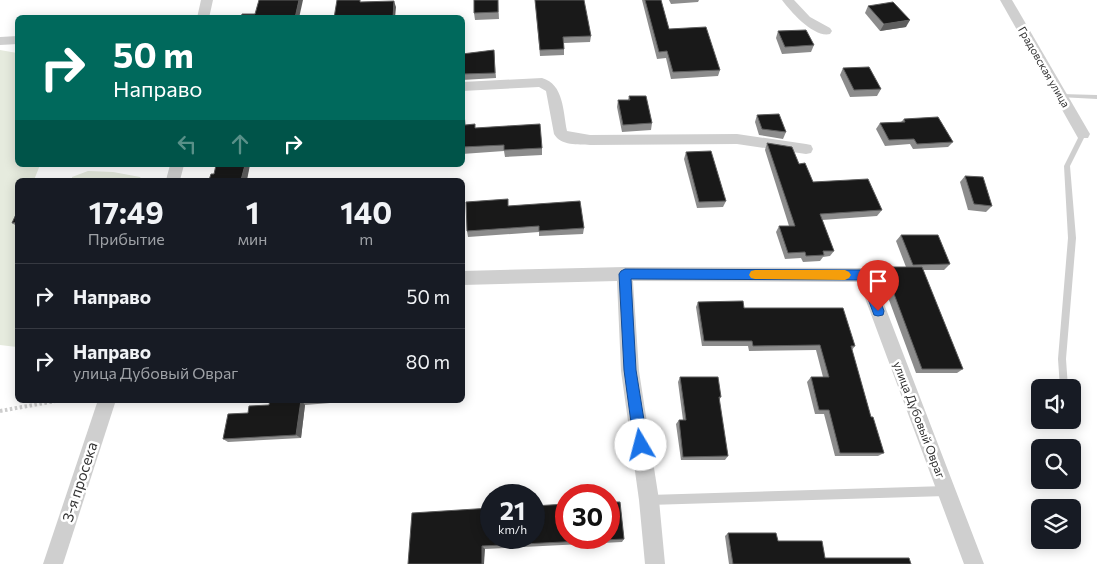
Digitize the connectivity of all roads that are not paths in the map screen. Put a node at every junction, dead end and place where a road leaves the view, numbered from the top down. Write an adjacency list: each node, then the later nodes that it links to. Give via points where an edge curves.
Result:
1 (207, 0): 4 (street)
2 (788, 0): 5 (street, via 806,20)
3 (1006, 0): 9 (street, Градовская улица)
4 (203, 15)
5 (826, 31)
6 (15, 40): 7 (street)
7 (0, 41)
8 (465, 87): 12 (street, via 542,82 552,89 561,134 568,138 737,139)
9 (1061, 96): 10 (lane); 11 (street, Градовская улица)
10 (1097, 97)
11 (1083, 134): 15 (lane, via 1068,166 1072,238 1062,359)
12 (806, 149)
13 (625, 274): 14 (street); 17 (street, улица Дубовый Овраг, via 865,275); 18 (street, via 630,370)
14 (465, 278)
15 (1063, 379)
16 (106, 403): 19 (street, 3-я просека)
17 (946, 491): 18 (lane); 21 (street, улица Дубовый Овраг)
18 (649, 500): 20 (street)
19 (53, 564)
20 (654, 564)
21 (974, 564)

